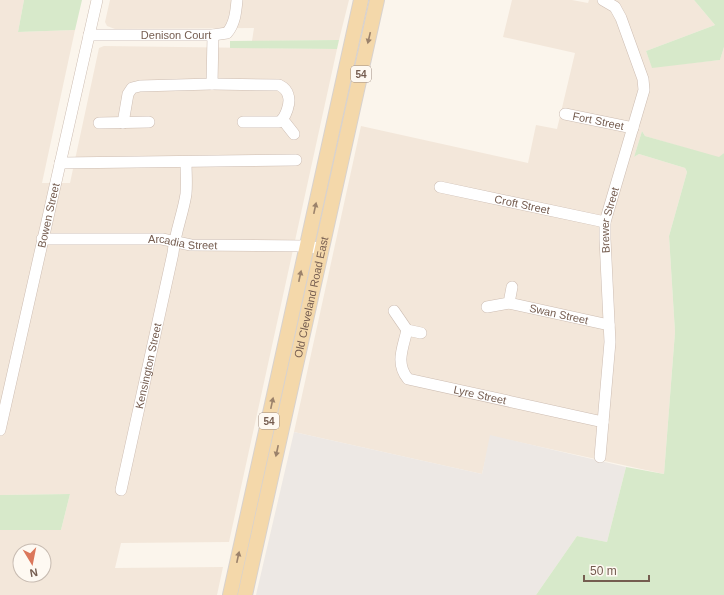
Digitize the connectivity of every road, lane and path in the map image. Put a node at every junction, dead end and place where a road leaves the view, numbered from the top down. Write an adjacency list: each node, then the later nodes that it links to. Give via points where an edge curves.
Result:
1 (97, 0): 6 (street, Bowen Street)
2 (237, 0): 7 (street, Denison Court, via 231,29 227,33)
3 (361, 0): 24 (main road, Old Cleveland Road East / 54, one-way to 3)
4 (377, 0): 25 (main road, Old Cleveland Road East / 54, one-way to 25)
5 (603, 0): 15 (street, Brewer Street, via 615,7 621,18 644,79 644,90)
6 (89, 35): 7 (street, Denison Court); 19 (street, Bowen Street)
7 (213, 35): 8 (street)
8 (212, 84): 10 (street, via 279,85 289,96); 11 (street, via 132,88 128,94)
9 (565, 114): 15 (street, Fort Street)
10 (283, 120): 13 (street); 16 (street)
11 (123, 122): 12 (street); 14 (street)
12 (149, 122)
13 (243, 122)
14 (99, 123)
15 (633, 128): 21 (street, Brewer Street)
16 (294, 134)
17 (296, 160): 18 (street)
18 (186, 162): 19 (street); 23 (street, Kensington Street, via 186,191)
19 (60, 163): 22 (street, Bowen Street)
20 (440, 187): 21 (street, Croft Street)
21 (605, 222): 30 (street, Brewer Street)
22 (42, 239): 23 (street, Arcadia Street); 34 (street, Bowen Street)
23 (174, 242): 24 (street, Arcadia Street, via 191,245); 36 (street, Kensington Street)
24 (307, 246): 25 (street, Arcadia Street); 37 (main road, Old Cleveland Road East / 54, one-way to 24)
25 (322, 249): 38 (main road, Old Cleveland Road East / 54, one-way to 38)
26 (512, 287): 27 (street)
27 (509, 303): 28 (street, Swan Street); 30 (street, Swan Street)
28 (487, 307)
29 (394, 311): 31 (street)
30 (609, 324): 33 (street, Brewer Street, via 610,342)
31 (407, 330): 32 (street); 33 (street, Lyre Street, via 400,359 403,372 408,379)
32 (421, 333)
33 (603, 422): 35 (street, Brewer Street)
34 (0, 430)
35 (600, 456)
36 (121, 490)
37 (230, 595)
38 (245, 595)

